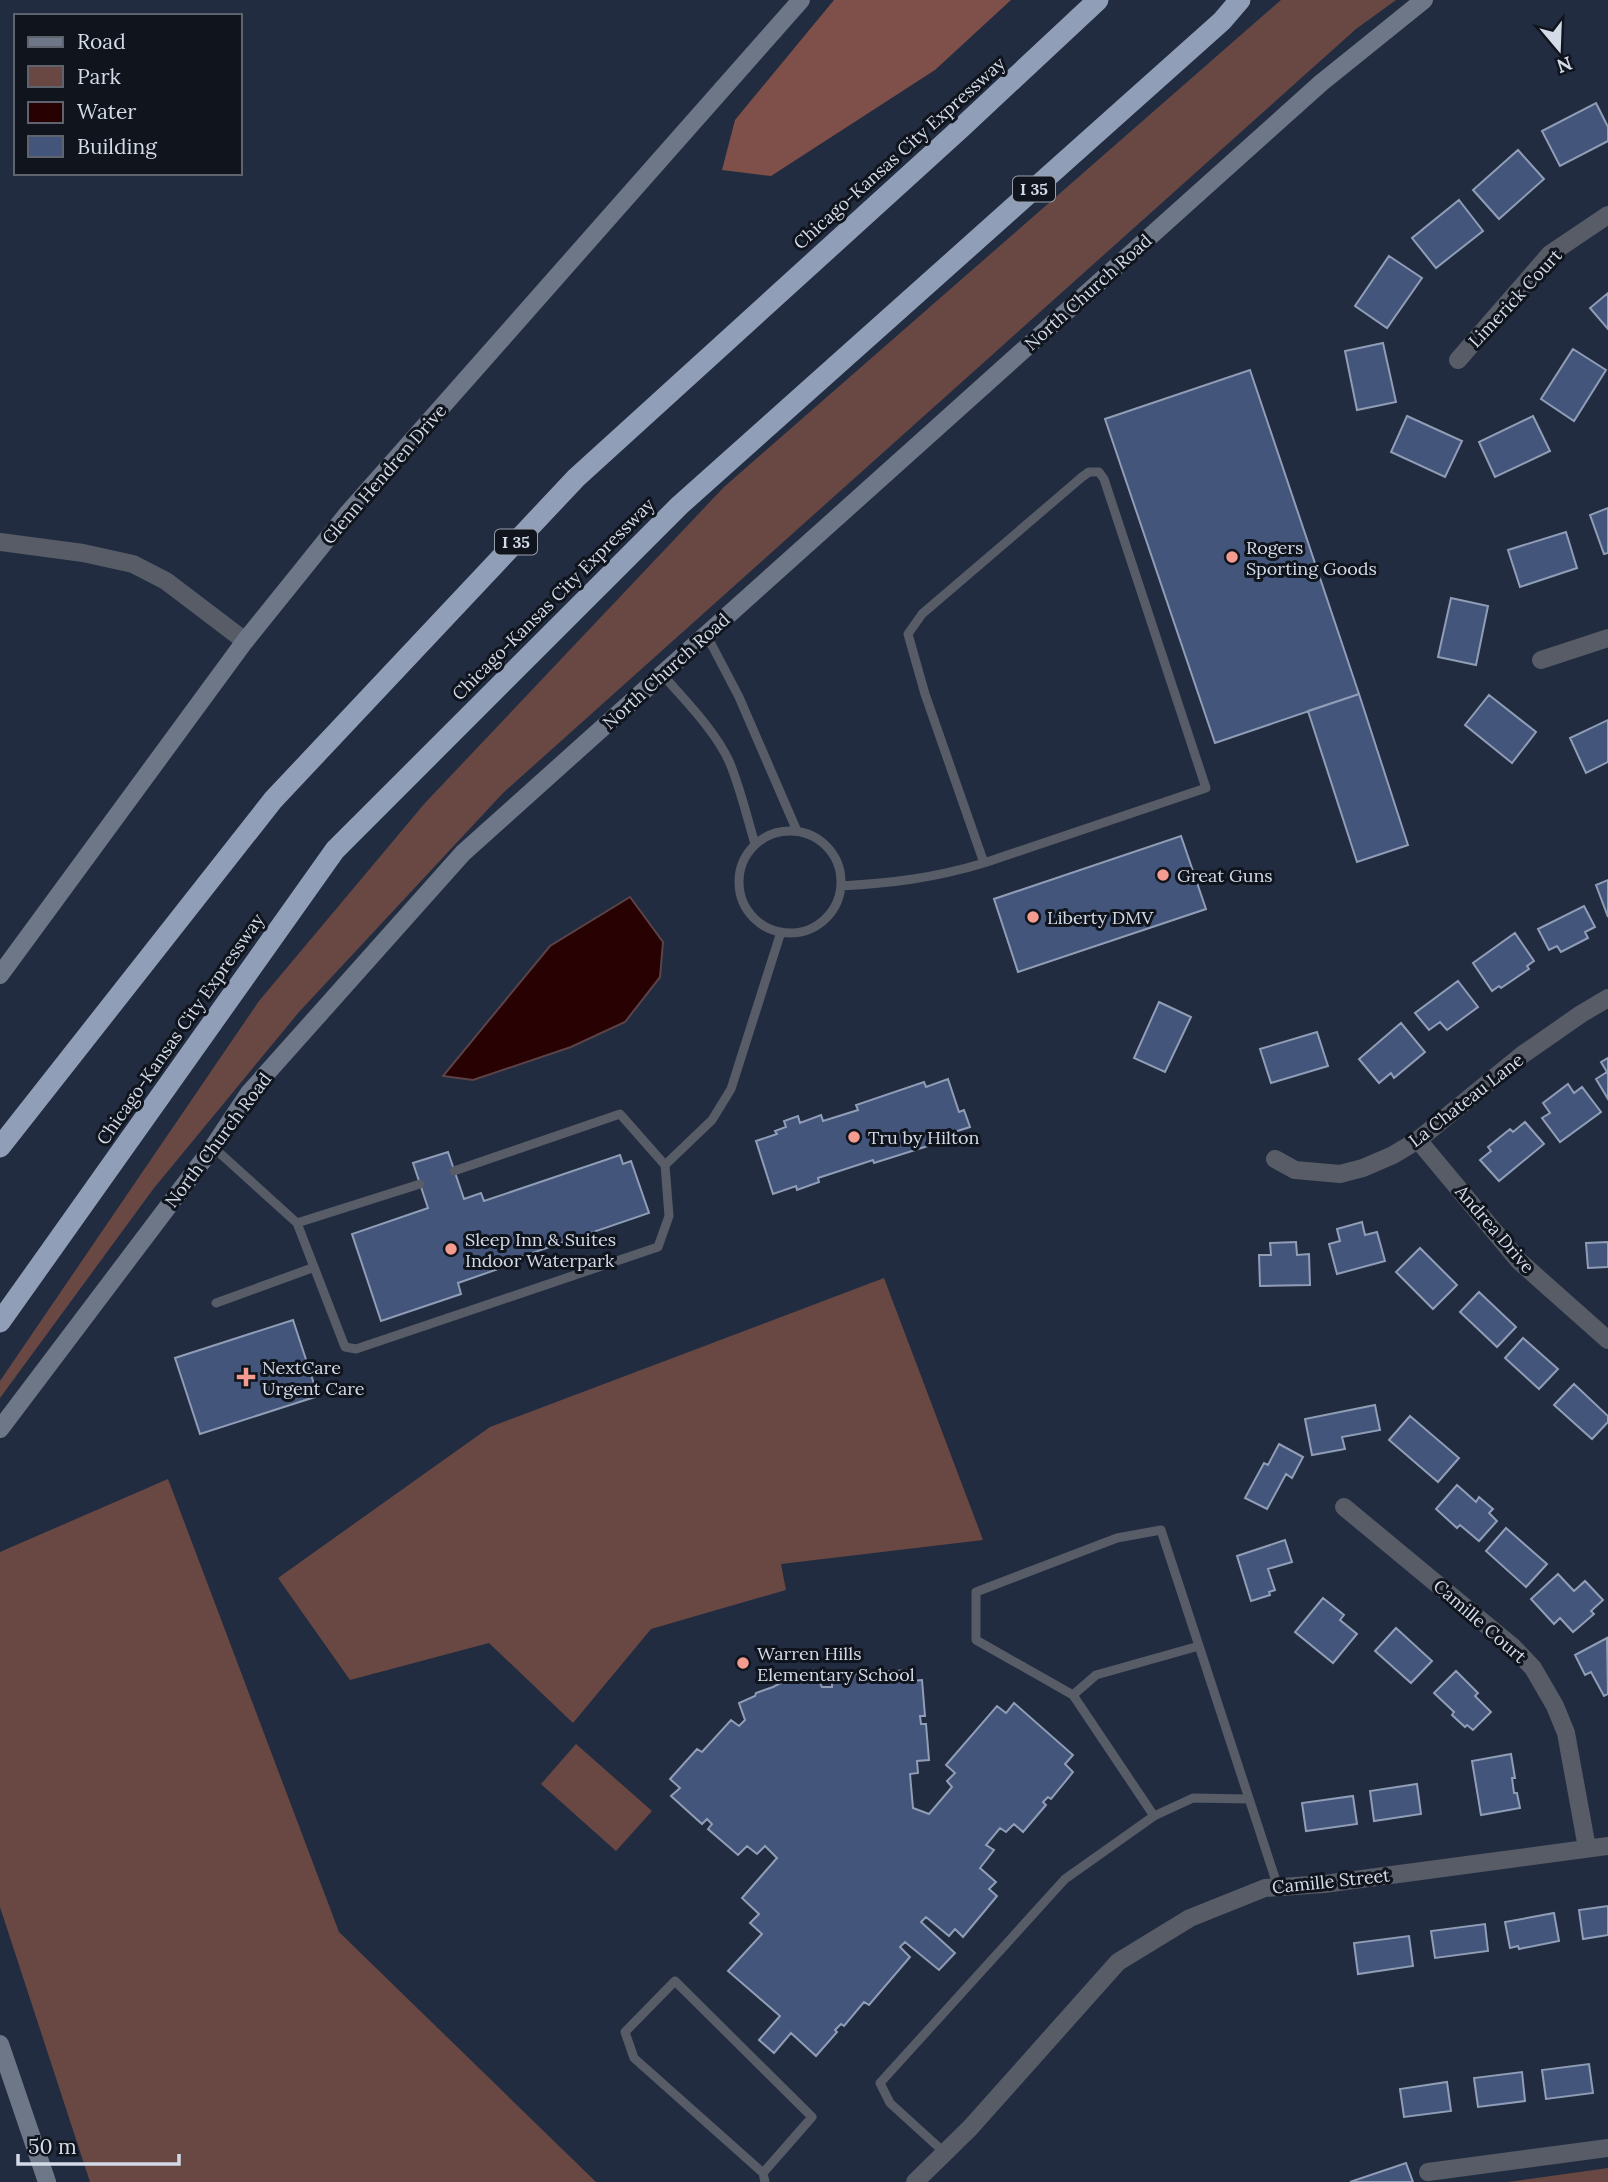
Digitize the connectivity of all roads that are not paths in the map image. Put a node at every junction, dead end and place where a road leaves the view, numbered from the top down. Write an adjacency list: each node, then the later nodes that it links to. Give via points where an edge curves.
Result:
1 (801, 0): 12 (main road, Glenn Hendren Drive, via 348,513)
2 (1098, 0): 23 (highway, Chicago-Kansas City Expressway / I 35, via 576,478 273,800)
3 (1240, 0): 6 (highway, Chicago-Kansas City Expressway / I 35)
4 (1252, 0): 6 (highway)
5 (1424, 0): 10 (main road, North Church Road, via 1321,83)
6 (1222, 21): 32 (highway, Chicago-Kansas City Expressway / I 35, via 680,505 335,850)
7 (1608, 215): 8 (street, Limerick Court, via 1550,254)
8 (1458, 360)
9 (0, 542): 12 (street, via 83,552 132,564 166,581)
10 (706, 634): 14 (main road, North Church Road); 15 (lane, via 739,697)
11 (1608, 638): 13 (street)
12 (245, 641): 20 (main road, Glenn Hendren Drive)
13 (1541, 660)
14 (663, 676): 16 (lane, via 694,709 729,761); 24 (main road, North Church Road, via 463,853 249,1093)
15 (797, 831): 16 (lane, via 775,833); 18 (lane, via 830,850)
16 (755, 844): 19 (lane, via 742,865 739,890 758,922)
17 (984, 863): 17 (lane, via 1206,788 1099,472 1082,477 922,614 908,634); 18 (lane, via 918,880)
18 (841, 886): 19 (lane, via 833,909 816,926)
19 (781, 932): 26 (lane, via 731,1089 712,1120)
20 (0, 975)
21 (1608, 998): 22 (street, La Chateau Lane, via 1522,1055)
22 (1419, 1140): 25 (street, La Chateau Lane, via 1363,1168 1340,1174 1295,1170); 33 (street, Andrea Drive, via 1519,1261)
23 (0, 1147)
24 (213, 1147): 29 (lane); 34 (main road, North Church Road)
25 (1275, 1158)
26 (665, 1165): 27 (lane, via 620,1114); 30 (lane, via 669,1216 658,1247 356,1349 345,1348)
27 (454, 1171)
28 (420, 1184): 29 (lane)
29 (297, 1223): 30 (lane)
30 (312, 1268): 31 (lane)
31 (216, 1303)
32 (0, 1322)
33 (1608, 1340)
34 (0, 1429)
35 (1344, 1507): 41 (street, Camille Court, via 1513,1647 1532,1668 1566,1733)
36 (1199, 1646): 37 (lane, via 1096,1675); 37 (lane, via 1161,1530 1117,1538 976,1592 976,1640); 38 (lane)
37 (1073, 1695): 39 (lane)
38 (1249, 1799): 39 (lane, via 1193,1798); 42 (lane)
39 (1154, 1816): 45 (lane, via 1065,1879 880,2083 890,2103)
40 (1608, 1846): 41 (street, Camille Street)
41 (1587, 1849): 42 (street, Camille Street)
42 (1278, 1887): 45 (street, Camille Street, via 1190,1918 1118,1962)
43 (0, 2044): 48 (main road)
44 (1608, 2148): 46 (street)
45 (945, 2153): 49 (street, Camille Street)
46 (1428, 2172)
47 (764, 2177): 47 (lane, via 812,2117 675,1981 625,2032 634,2058)
48 (47, 2182)
49 (915, 2182)

